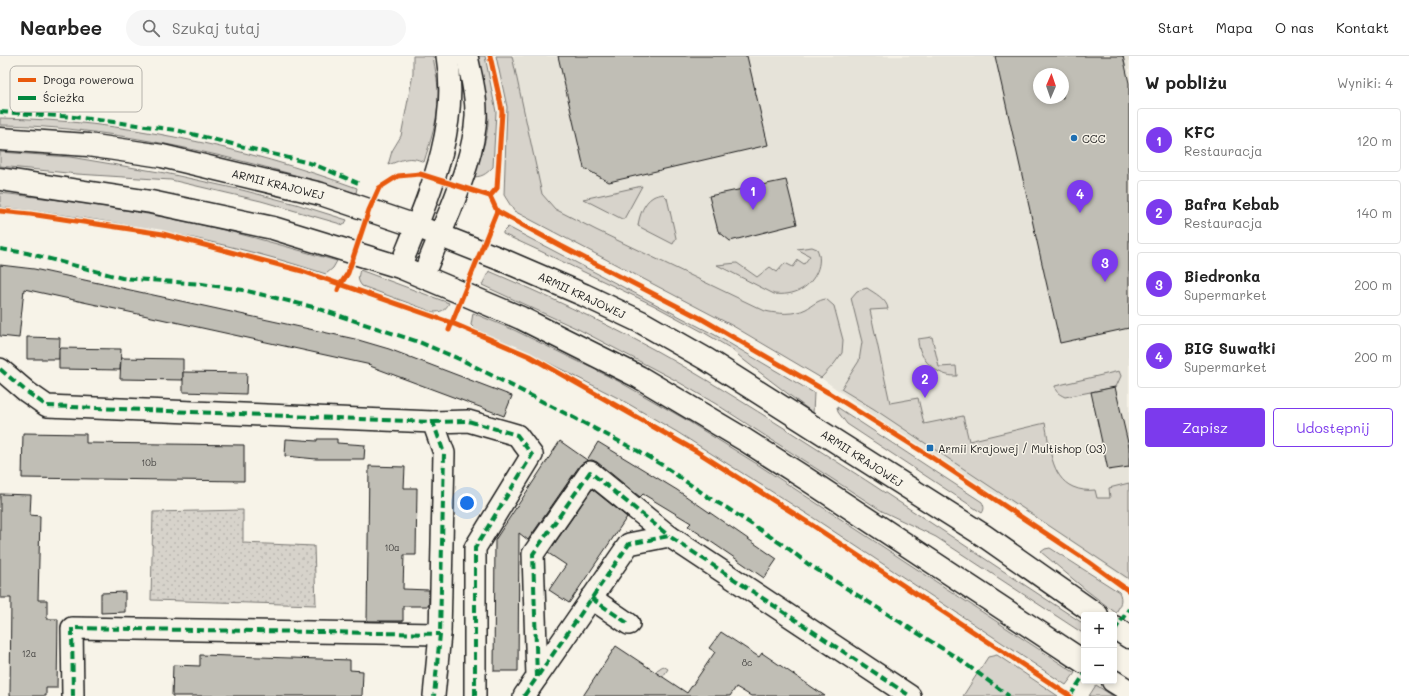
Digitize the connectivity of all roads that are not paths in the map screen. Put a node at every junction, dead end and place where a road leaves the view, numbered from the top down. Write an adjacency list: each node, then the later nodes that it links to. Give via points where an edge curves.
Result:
1 (447, 56): 5 (street, via 450,82 447,130 434,178)
2 (467, 56): 6 (street, via 476,104 474,137 460,186)
3 (0, 139): 5 (main road, ARMII KRAJOWEJ, via 88,145 162,156 321,194)
4 (0, 179): 7 (main road, via 151,202 274,228)
5 (416, 226): 6 (main road, ARMII KRAJOWEJ); 7 (street)
6 (440, 235): 8 (street); 13 (main road, ARMII KRAJOWEJ, via 584,294 706,359 983,535)
7 (400, 267): 8 (main road)
8 (423, 276): 18 (main road, via 521,318 639,376 805,478)
9 (0, 369): 10 (street, via 47,406)
10 (433, 422): 16 (street, via 444,453); 24 (street, via 468,421 517,434 532,455 475,548)
11 (669, 536): 12 (street, via 629,544); 19 (street, via 590,472 533,554); 26 (street)
12 (591, 598): 14 (street); 19 (street)
13 (1093, 612)
14 (629, 624)
15 (1117, 629): 17 (main road)
16 (440, 634): 22 (street, via 72,628); 23 (street)
17 (1129, 637)
18 (1081, 660)
19 (537, 677): 25 (street)
20 (1117, 684): 21 (main road)
21 (1129, 692)
22 (73, 696)
23 (434, 696)
24 (475, 696)
25 (524, 696)
26 (910, 696)

